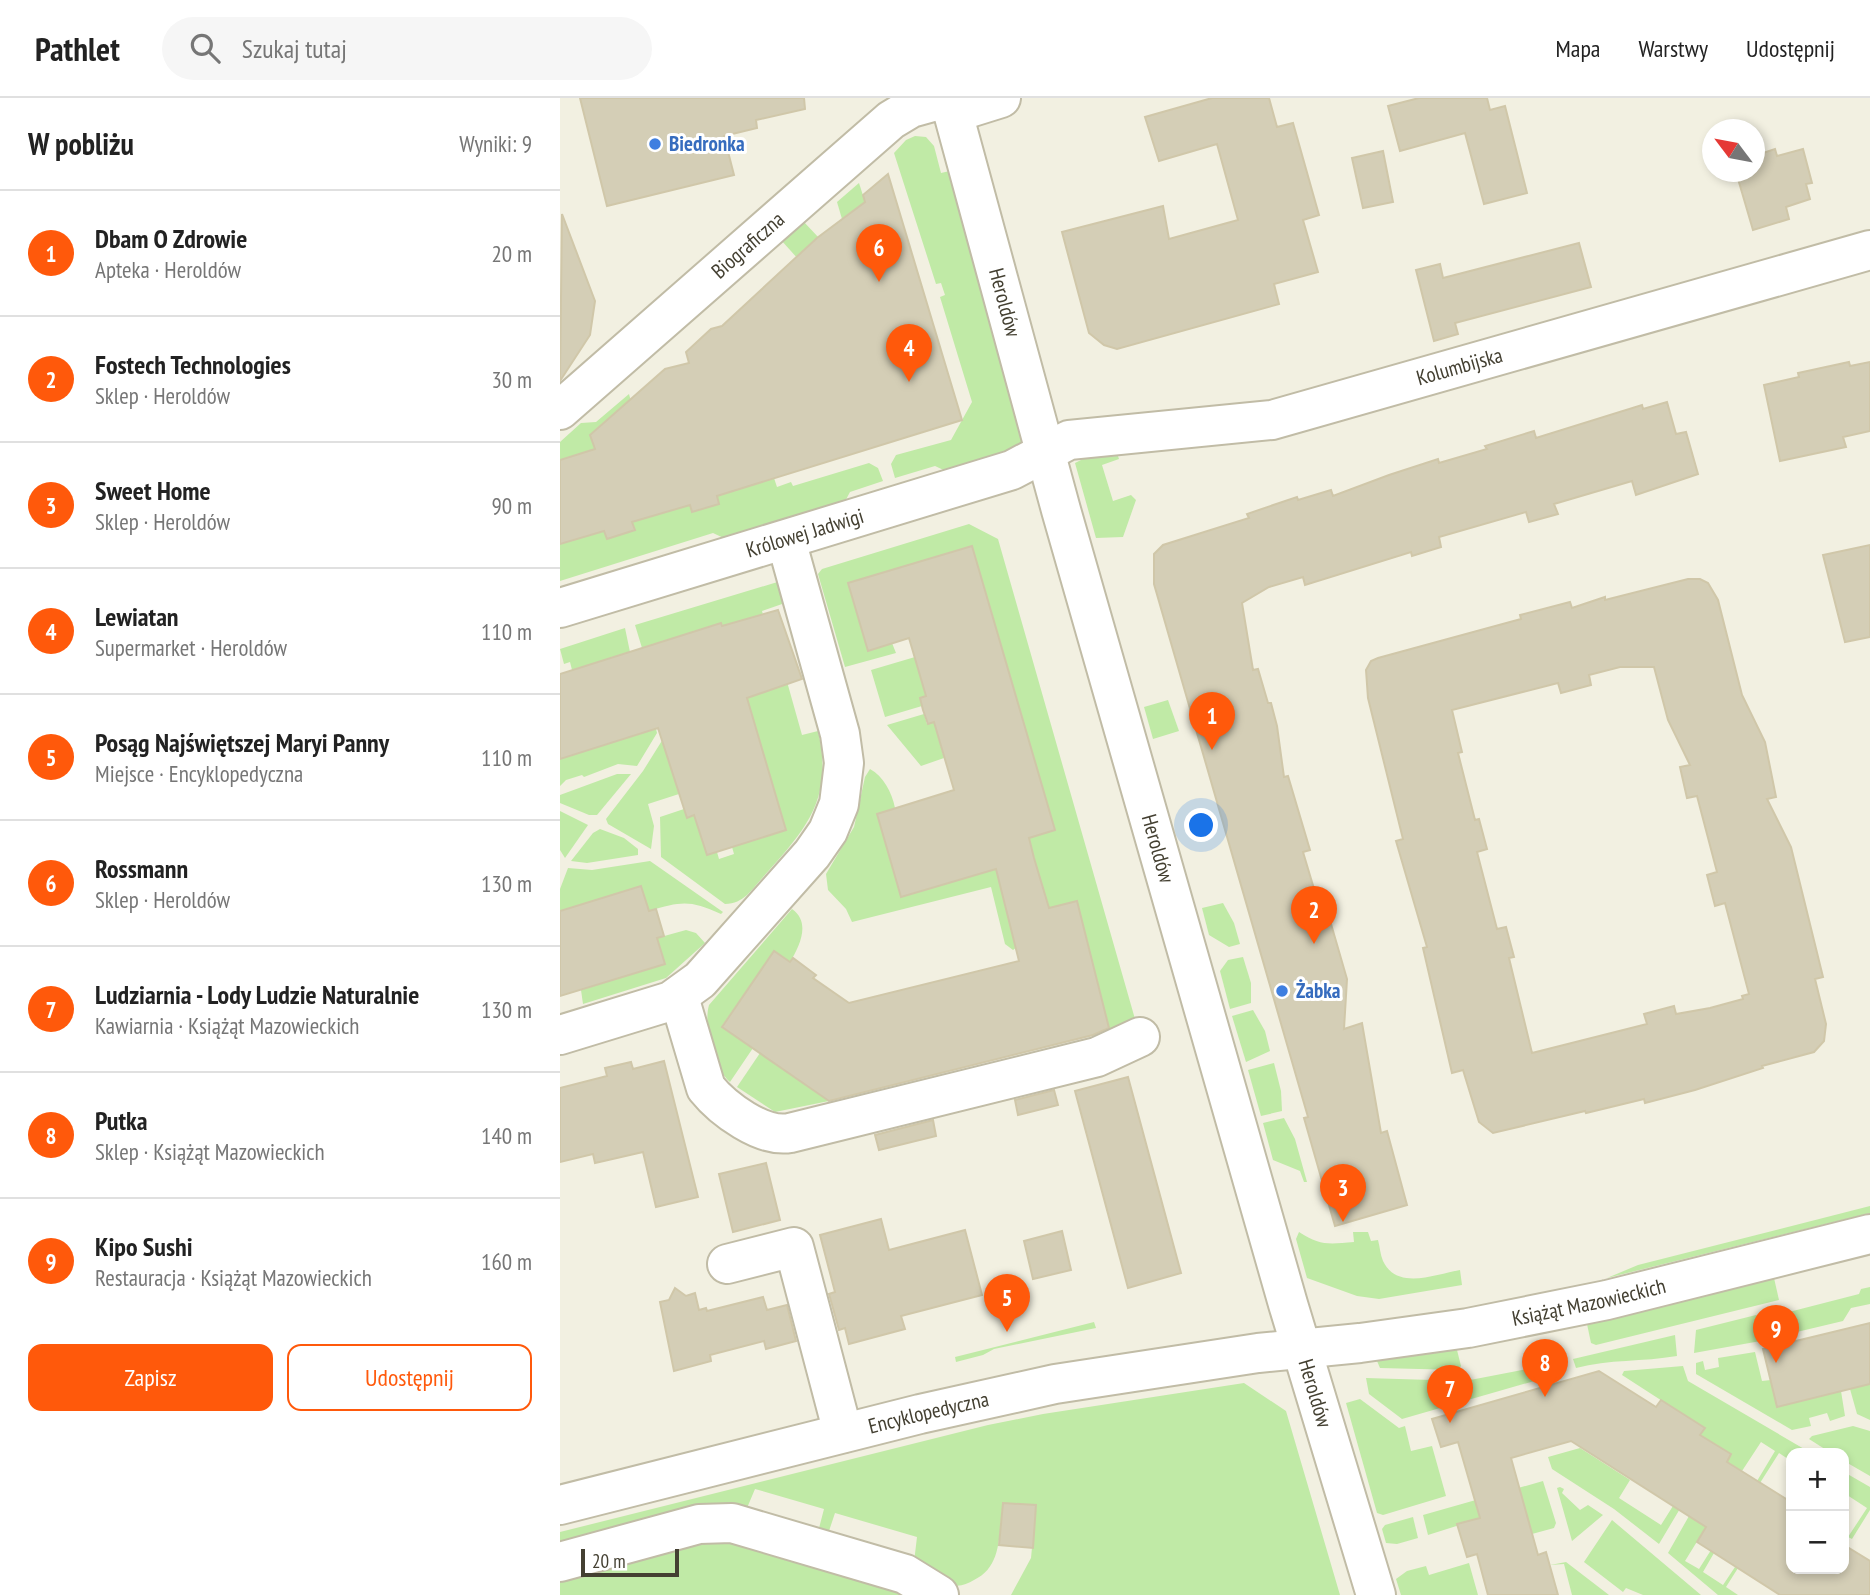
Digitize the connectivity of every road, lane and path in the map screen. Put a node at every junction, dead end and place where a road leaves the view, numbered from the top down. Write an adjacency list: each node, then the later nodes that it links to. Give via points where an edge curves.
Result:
1 (1001, 98): 2 (street, Biograficzna)
2 (950, 103): 4 (street, Biograficzna, via 911,108 891,120); 5 (street, Heroldów)
3 (1870, 250): 5 (street, Kolumbijska, via 1272,421 1078,438)
4 (560, 410)
5 (1047, 452): 6 (street, Królowej Jadwigi, via 1012,470); 13 (street, Heroldów)
6 (786, 540): 7 (street, Królowej Jadwigi); 8 (street, via 840,734 844,763 839,804 812,854 704,976)
7 (560, 608)
8 (679, 997): 9 (street); 10 (street, via 706,1088 760,1129 775,1134 1091,1058)
9 (560, 1035)
10 (1140, 1037)
11 (1870, 1234): 13 (street, Książąt Mazowieckich, via 1542,1314 1414,1337)
12 (727, 1264): 14 (street, via 794,1247)
13 (1302, 1349): 14 (street, Encyklopedyczna, via 1055,1384); 18 (street, Heroldów)
14 (843, 1433): 15 (street, Encyklopedyczna)
15 (560, 1505)
16 (560, 1562): 17 (street, via 699,1524 732,1523 905,1574)
17 (939, 1595)
18 (1376, 1595)

